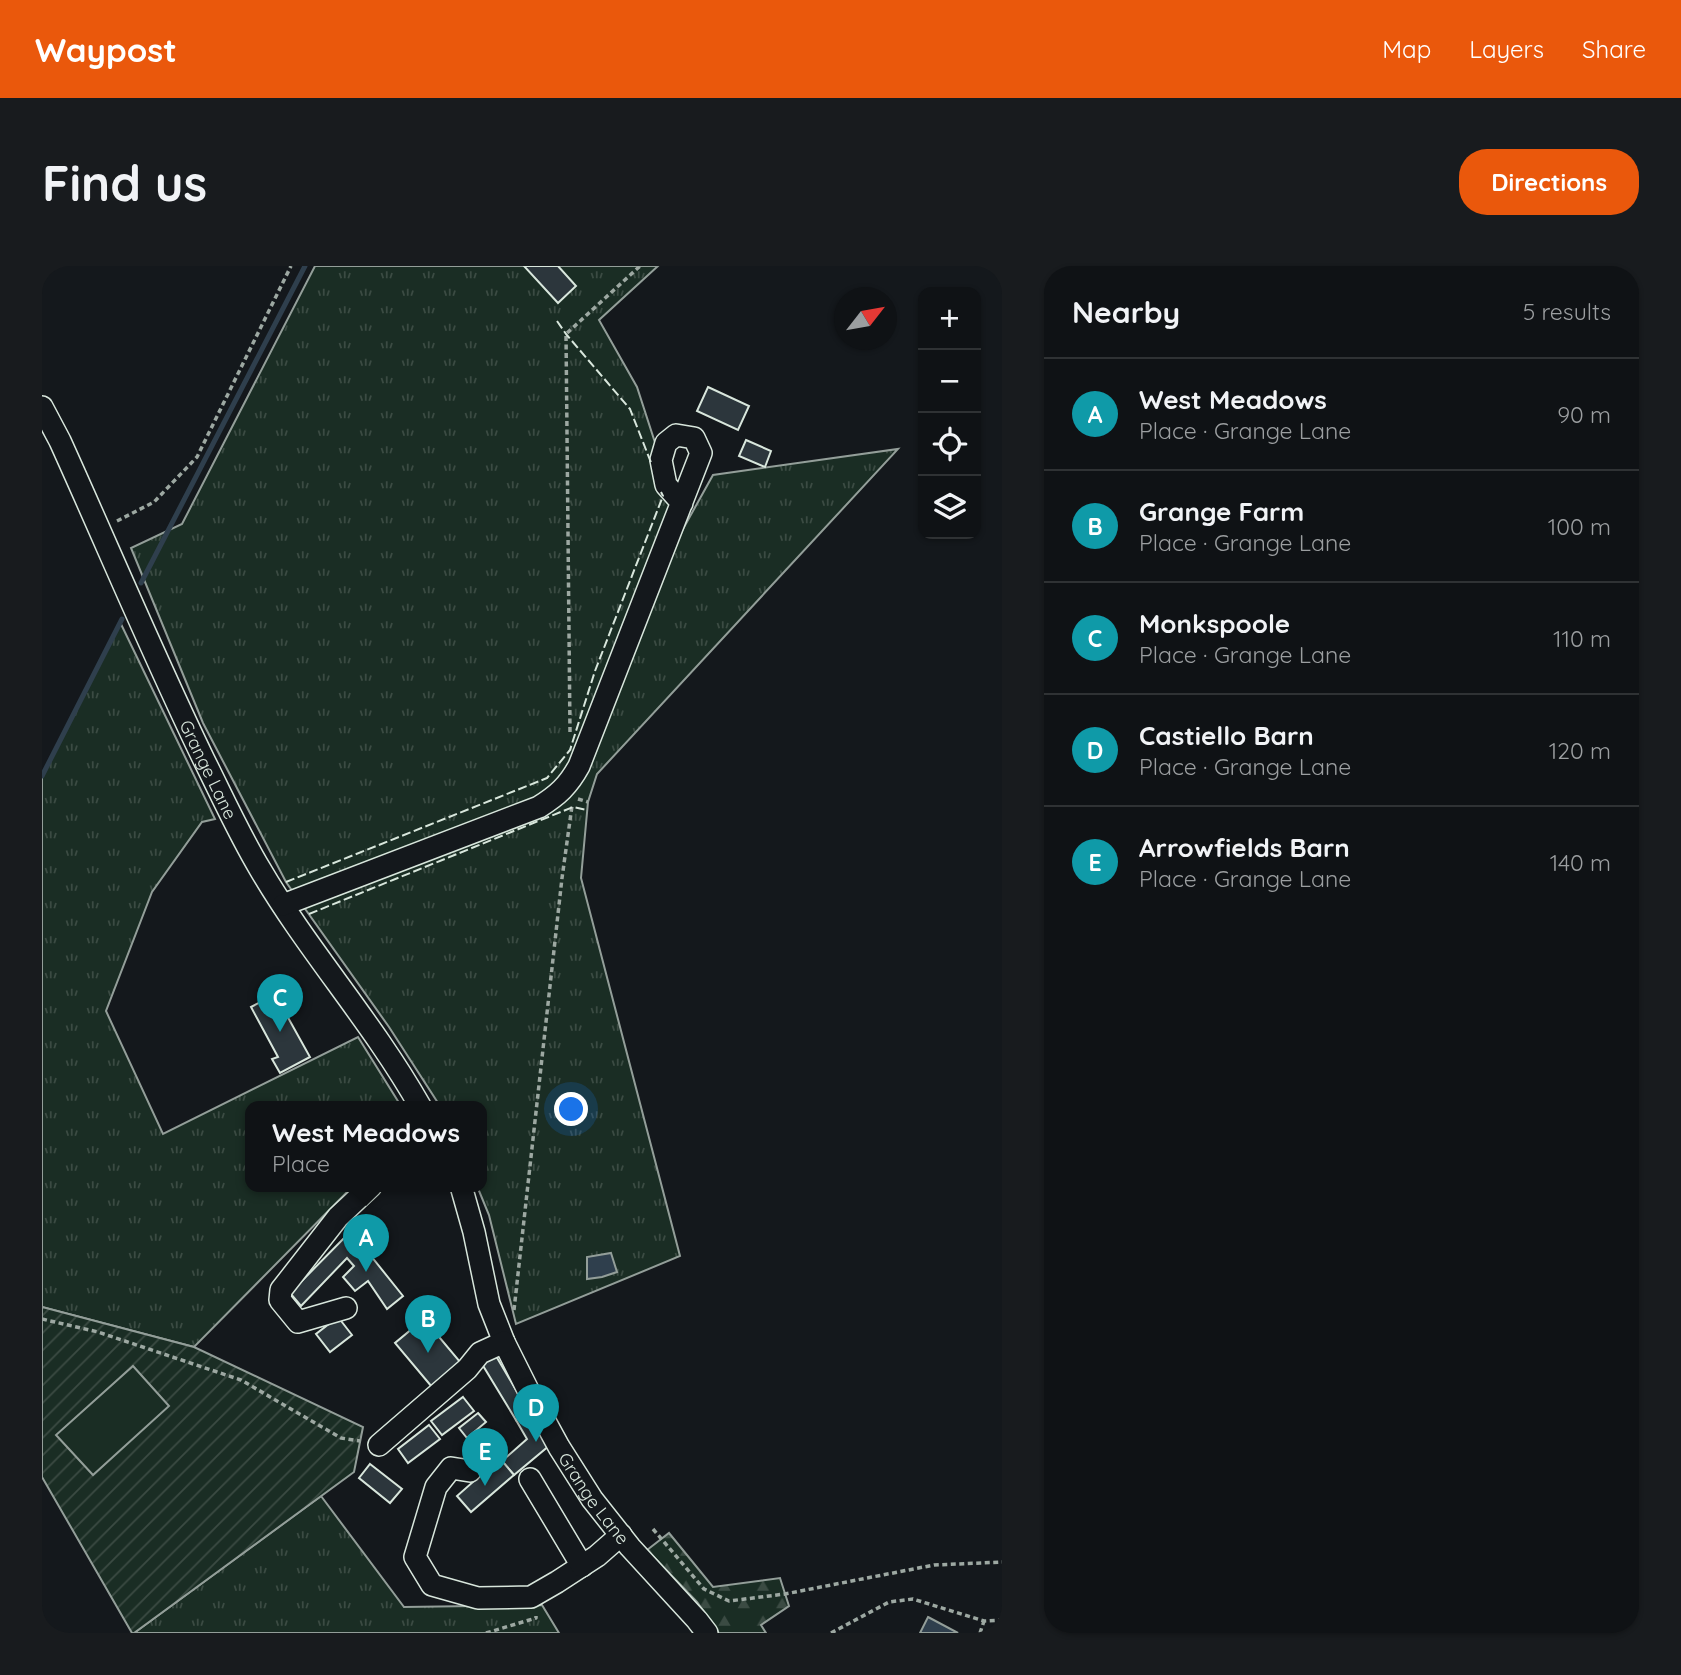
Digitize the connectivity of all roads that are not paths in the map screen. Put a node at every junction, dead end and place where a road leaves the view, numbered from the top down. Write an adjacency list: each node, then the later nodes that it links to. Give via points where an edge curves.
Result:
1 (42, 407): 3 (street, Grange Lane, via 180,711 259,868)
2 (682, 503): 3 (street, via 571,781 539,807)
3 (283, 905): 4 (street, Grange Lane, via 376,1034)
4 (417, 1101)
5 (365, 1192): 7 (street, via 338,1217 281,1290 279,1300 298,1322)
6 (463, 1192): 8 (street, Grange Lane, via 489,1304)
7 (346, 1308)
8 (504, 1342): 9 (street, via 480,1353); 12 (street, Grange Lane, via 559,1447)
9 (379, 1445)
10 (470, 1471): 13 (street, via 452,1468 436,1487 415,1558 432,1585 478,1598 531,1597)
11 (530, 1479): 13 (street)
12 (621, 1535): 13 (street); 14 (street, Grange Lane)
13 (582, 1566)
14 (707, 1633)

